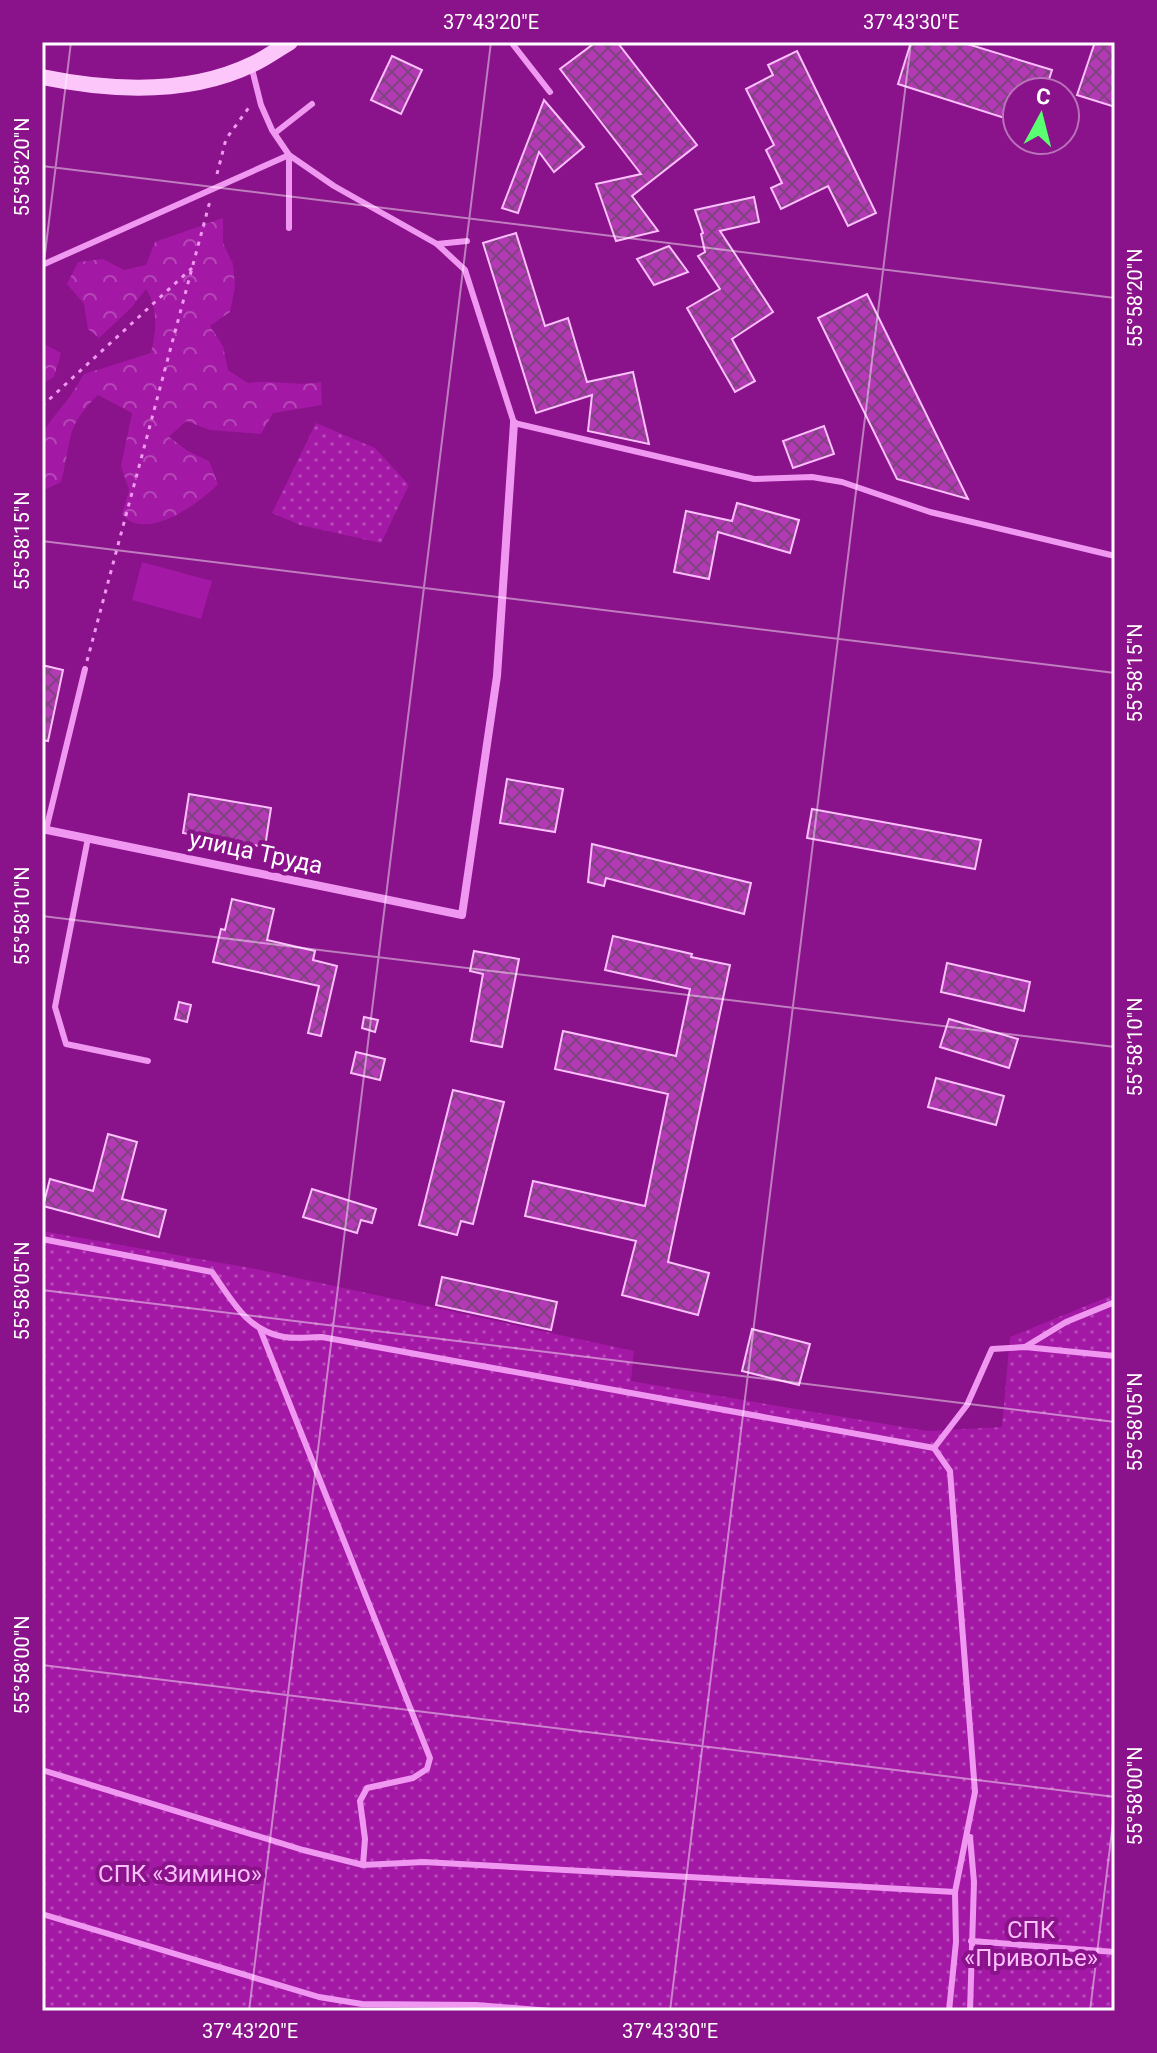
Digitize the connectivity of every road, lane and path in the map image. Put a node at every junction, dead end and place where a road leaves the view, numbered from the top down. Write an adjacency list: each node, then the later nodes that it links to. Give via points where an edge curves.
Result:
1 (290, 42): 3 (main road)
2 (511, 42): 5 (lane)
3 (251, 65): 4 (main road, via 165,87 125,88); 6 (lane)
4 (42, 77)
5 (550, 92)
6 (258, 94): 8 (lane); 10 (path, via 226,139)
7 (312, 104): 8 (lane)
8 (275, 133): 9 (lane)
9 (289, 155): 10 (lane); 11 (lane); 13 (lane)
10 (213, 188): 14 (lane); 15 (path)
11 (289, 228)
12 (467, 241): 13 (lane)
13 (437, 244): 17 (lane, via 465,270)
14 (42, 265)
15 (192, 268): 16 (path); 19 (path)
16 (42, 406)
17 (514, 423): 18 (lane, via 754,479 842,482 930,512); 21 (street, улица Труда, via 497,676 462,915)
18 (1115, 556)
19 (85, 669): 20 (lane)
20 (44, 830): 21 (street, улица Труда)
21 (88, 838): 22 (lane, via 55,1007 66,1044)
22 (148, 1061)
23 (42, 1239): 25 (lane, via 212,1272 242,1315)
24 (1115, 1302): 26 (lane, via 1066,1322)
25 (260, 1329): 28 (lane); 31 (lane, via 430,1758 427,1769 413,1778 367,1788 360,1801)
26 (1025, 1347): 27 (lane); 28 (lane, via 992,1349 967,1405)
27 (1115, 1356)
28 (934, 1448): 30 (lane, via 950,1471 975,1792)
29 (42, 1770): 31 (lane)
30 (969, 1829): 32 (lane); 34 (lane, via 974,1882)
31 (363, 1865): 32 (lane, via 424,1862)
32 (955, 1892): 37 (lane)
33 (42, 1914): 36 (lane, via 319,1997 362,2004)
34 (971, 1941): 35 (lane); 38 (lane)
35 (1115, 1952)
36 (551, 2011)
37 (949, 2011)
38 (970, 2011)

